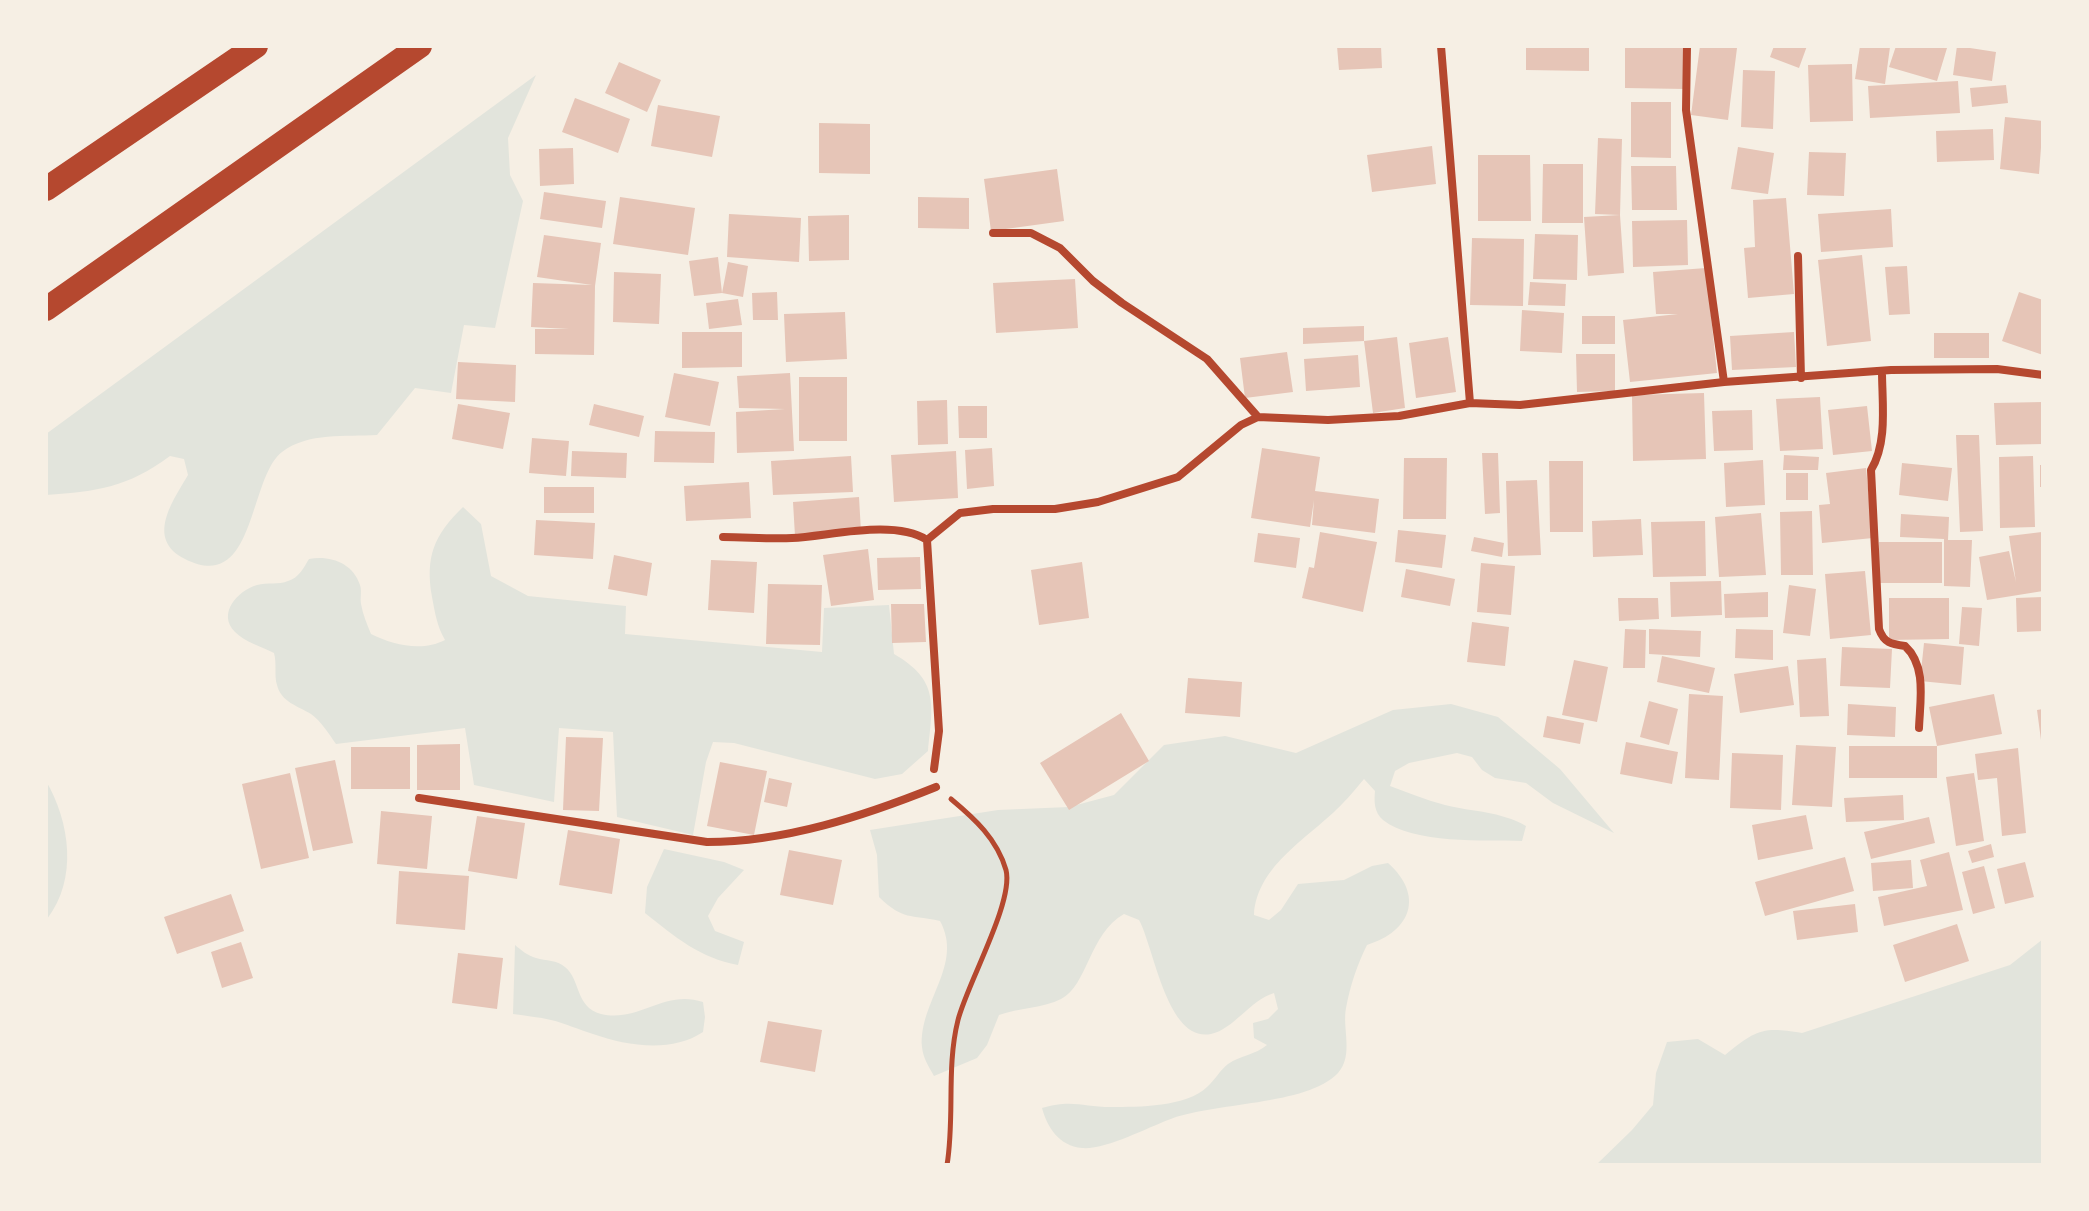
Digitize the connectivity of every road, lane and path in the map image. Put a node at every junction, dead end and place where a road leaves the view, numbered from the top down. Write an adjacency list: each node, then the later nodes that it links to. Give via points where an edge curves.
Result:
1 (256, 46): 5 (highway)
2 (420, 46): 8 (highway)
3 (1441, 46): 13 (street)
4 (1687, 46): 12 (street, via 1686,110)
5 (46, 189)
6 (993, 233): 14 (street, via 1031,233 1060,248 1122,303 1207,359)
7 (1798, 256): 11 (street)
8 (46, 309)
9 (1882, 371): 10 (street, via 1997,369); 11 (street); 17 (street, via 1882,442 1871,470 1879,629 1889,644 1905,646 1916,659)
10 (2043, 375)
11 (1801, 378): 12 (street)
12 (1724, 382): 13 (street, via 1520,405)
13 (1470, 403): 14 (street, via 1399,416)
14 (1258, 417): 16 (street, via 1178,477 1098,502 960,513)
15 (723, 537): 16 (street, via 894,530)
16 (927, 540): 18 (street, via 939,731)
17 (1919, 728)
18 (934, 769)
19 (936, 787): 20 (street, via 875,812 746,842 707,842); 21 (path, via 976,820 996,845 1007,873 1003,901 958,1018)
20 (419, 798)
21 (947, 1165)

